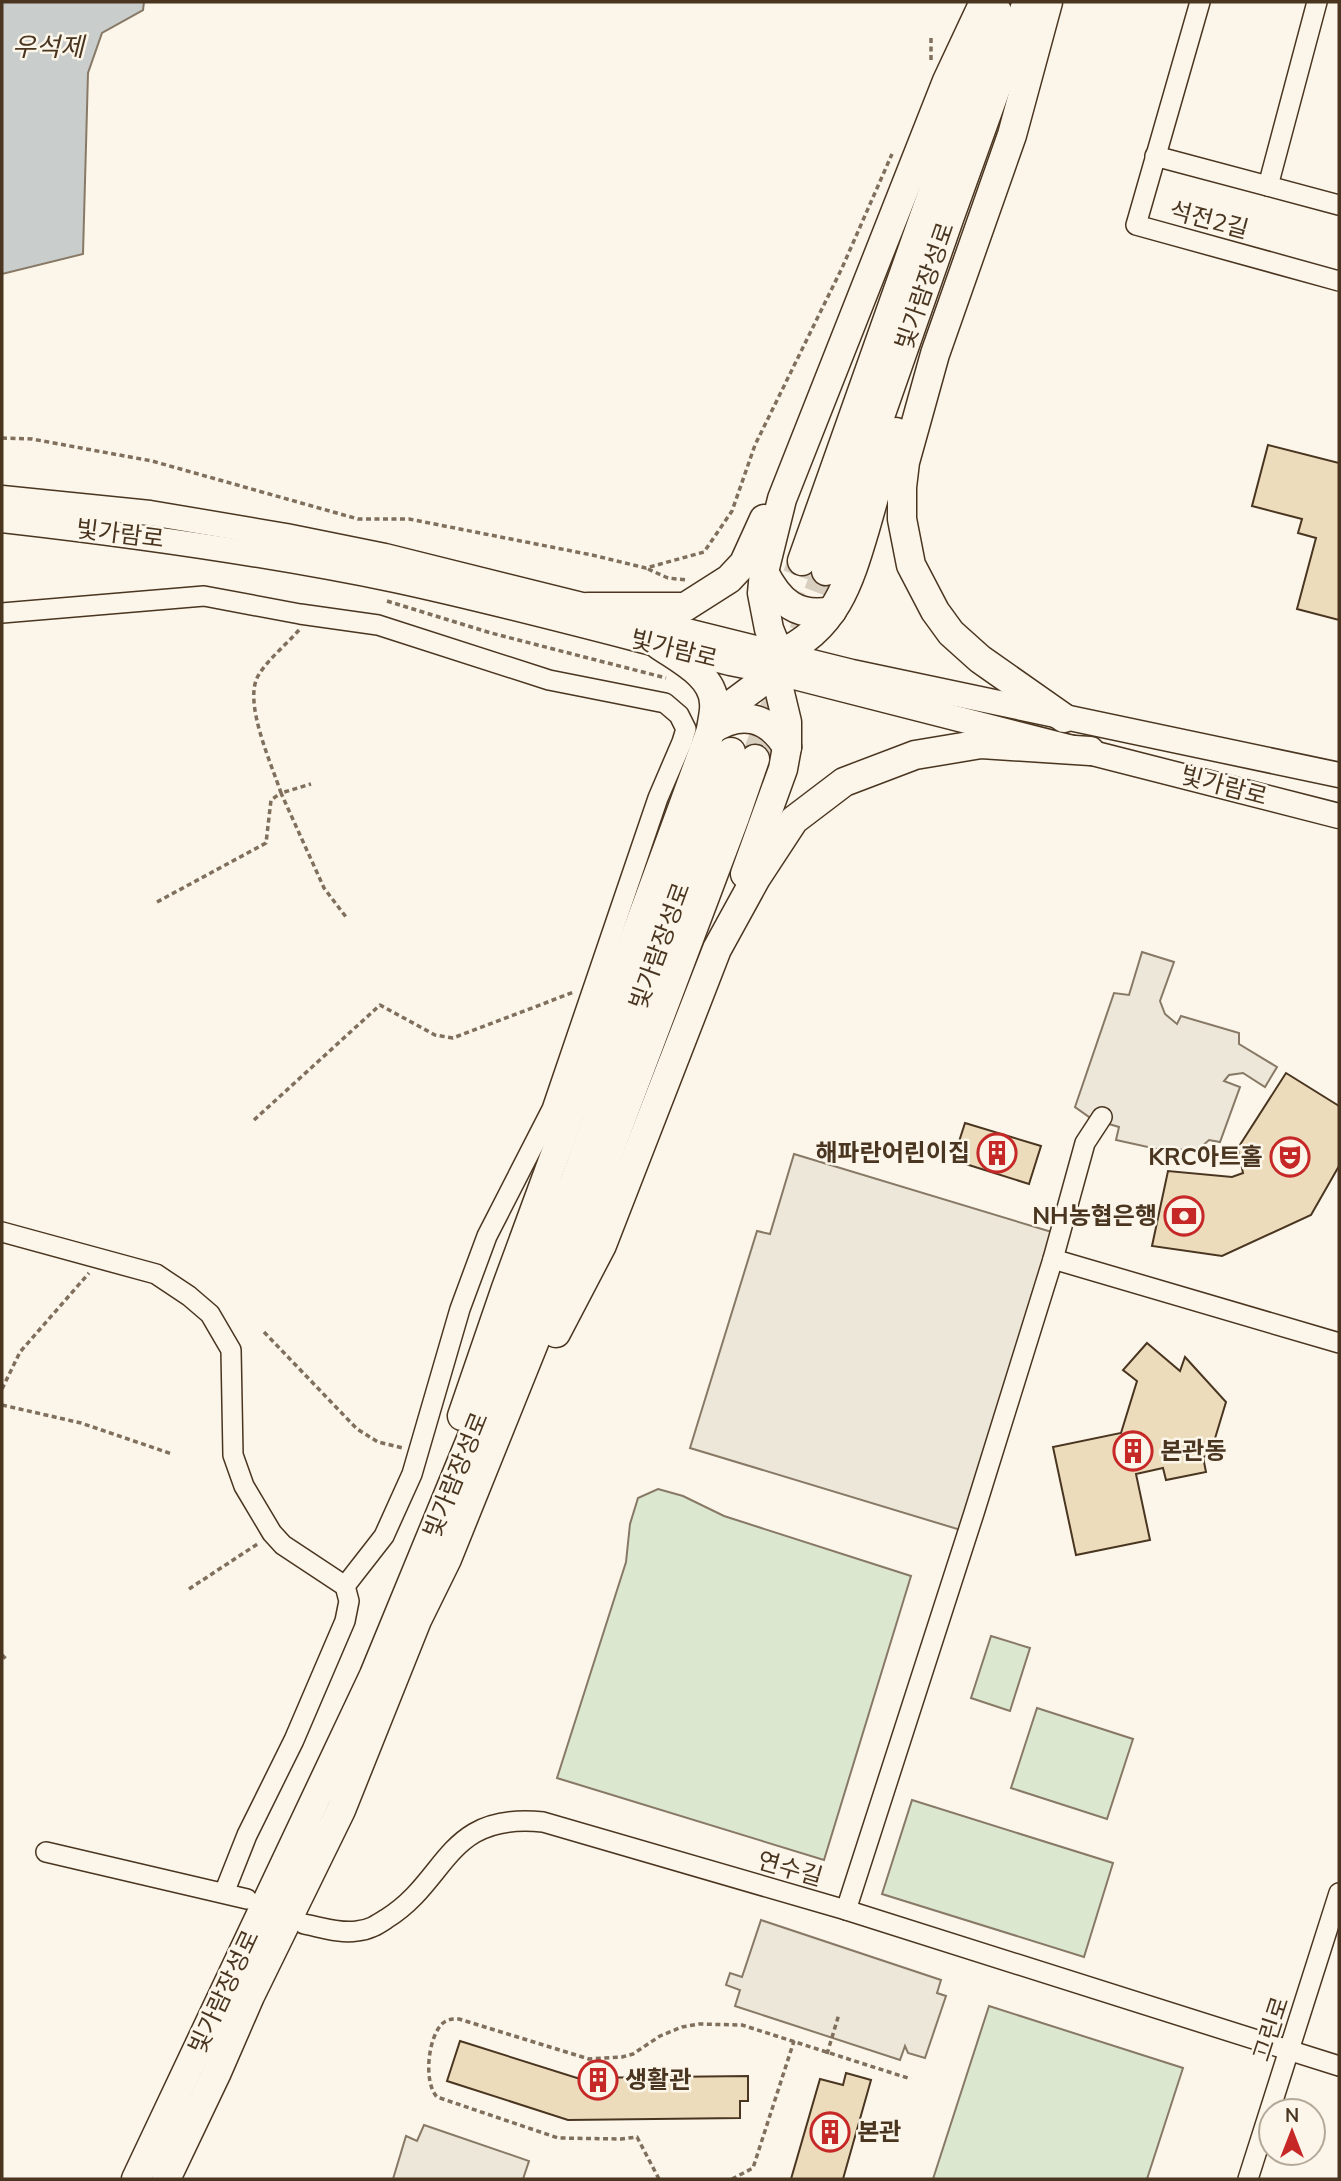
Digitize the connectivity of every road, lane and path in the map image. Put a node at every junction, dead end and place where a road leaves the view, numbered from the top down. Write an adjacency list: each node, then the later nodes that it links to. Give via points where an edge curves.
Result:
1 (984, 2): 17 (highway, via 937,106)
2 (1001, 2): 3 (highway, 빛가람장성로, via 814,566 949,219)
3 (1027, 2)
4 (1048, 2): 14 (highway, via 1012,135)
5 (1200, 2): 10 (street, 석전2길)
6 (1317, 2): 11 (street, 석전2길)
7 (931, 36): 8 (path)
8 (930, 67)
9 (897, 142): 19 (path, via 842,268 755,445 732,511 704,552)
10 (1155, 156): 11 (street, 석전2길); 13 (street, 석전2길, via 1136,225)
11 (1268, 186): 12 (street, 석전2길)
12 (1339, 205)
13 (1339, 281)
14 (934, 354): 24 (highway, via 889,445 851,575); 30 (highway, via 902,487 902,519 911,565 951,633)
15 (2, 438): 19 (path, via 32,439 152,461 358,519 409,519)
16 (2, 498): 23 (main road, 빛가람로, via 150,513 286,536)
17 (782, 499): 20 (highway); 21 (highway, via 768,512 744,563)
18 (2, 520): 27 (main road, 빛가람로, via 126,534 397,580)
19 (646, 568): 21 (path, via 668,578 705,581)
20 (764, 572): 24 (highway, via 780,598 794,608 818,614); 28 (highway, via 765,615)
21 (715, 589): 23 (highway, via 685,607)
22 (378, 599): 29 (path)
23 (588, 607): 28 (main road, 빛가람로)
24 (832, 611): 28 (highway)
25 (2, 613): 26 (street, via 204,596)
26 (312, 616): 36 (path, via 265,666 254,685 259,727); 41 (street, via 378,625 549,680 666,703 679,715 686,729 682,742)
27 (659, 645): 28 (main road, 빛가람로); 31 (highway, via 701,675 712,690)
28 (777, 663): 30 (main road, 빛가람로, via 852,672); 31 (highway); 32 (highway); 33 (main road, 빛가람로)
29 (672, 679)
30 (1064, 718): 34 (main road, 빛가람로)
31 (711, 730): 32 (highway, via 726,720 751,719 773,728); 59 (highway, via 454,1437 367,1648)
32 (786, 747): 40 (highway, via 783,769)
33 (1090, 751): 37 (main road, 빛가람로); 40 (highway, via 981,744 915,755 844,782 794,820)
34 (1339, 775)
35 (311, 784): 36 (path)
36 (281, 793): 38 (path, via 271,800 266,843); 39 (path, via 324,888)
37 (1339, 816)
38 (158, 902)
39 (346, 917)
40 (717, 949): 58 (highway, via 602,1245 539,1368 445,1600 411,1668)
41 (593, 987): 43 (path, via 453,1038 435,1035 380,1005); 52 (street, via 552,1109 487,1236 460,1309)
42 (1102, 1117): 46 (street, via 1085,1143)
43 (254, 1120)
44 (2, 1232): 45 (street)
45 (101, 1258): 49 (path, via 20,1352); 53 (street, via 156,1274 190,1296 221,1330 232,1350 233,1455 244,1486)
46 (1053, 1259): 48 (street); 64 (street)
47 (264, 1332): 52 (path, via 357,1429)
48 (1339, 1343)
49 (2, 1389)
50 (2, 1405): 51 (path, via 81,1423)
51 (172, 1454)
52 (418, 1455): 54 (street, via 384,1536)
53 (272, 1533): 54 (street); 55 (path)
54 (345, 1586): 61 (street, via 349,1601 345,1621)
55 (189, 1589)
56 (2, 1655): 57 (path)
57 (6, 1660)
58 (388, 1692): 59 (highway, 빛가람장성로, via 539,1333 731,829 743,755 466,1452); 73 (highway, 빛가람장성로, via 341,1810)
59 (344, 1737): 72 (highway, 빛가람장성로)
60 (46, 1852): 61 (street)
61 (224, 1893): 63 (street)
62 (1339, 1893): 68 (street, 그린로)
63 (247, 1899)
64 (846, 1910): 65 (street, 연수길, via 523,1820 471,1834 451,1850 405,1906 370,1928 354,1932); 68 (street, 연수길)
65 (304, 1924)
66 (839, 2014): 69 (path)
67 (794, 2041): 69 (path); 74 (path, via 742,2025 699,2024 672,2030 633,2054 589,2059 459,2019 441,2025 428,2073 437,2097 558,2138 637,2137); 75 (path, via 753,2168)
68 (1289, 2052): 70 (street, 연수길); 76 (street, 그린로)
69 (827, 2054): 71 (path)
70 (1339, 2066)
71 (911, 2079)
72 (136, 2179)
73 (166, 2179)
74 (659, 2179)
75 (732, 2179)
76 (1248, 2179)

